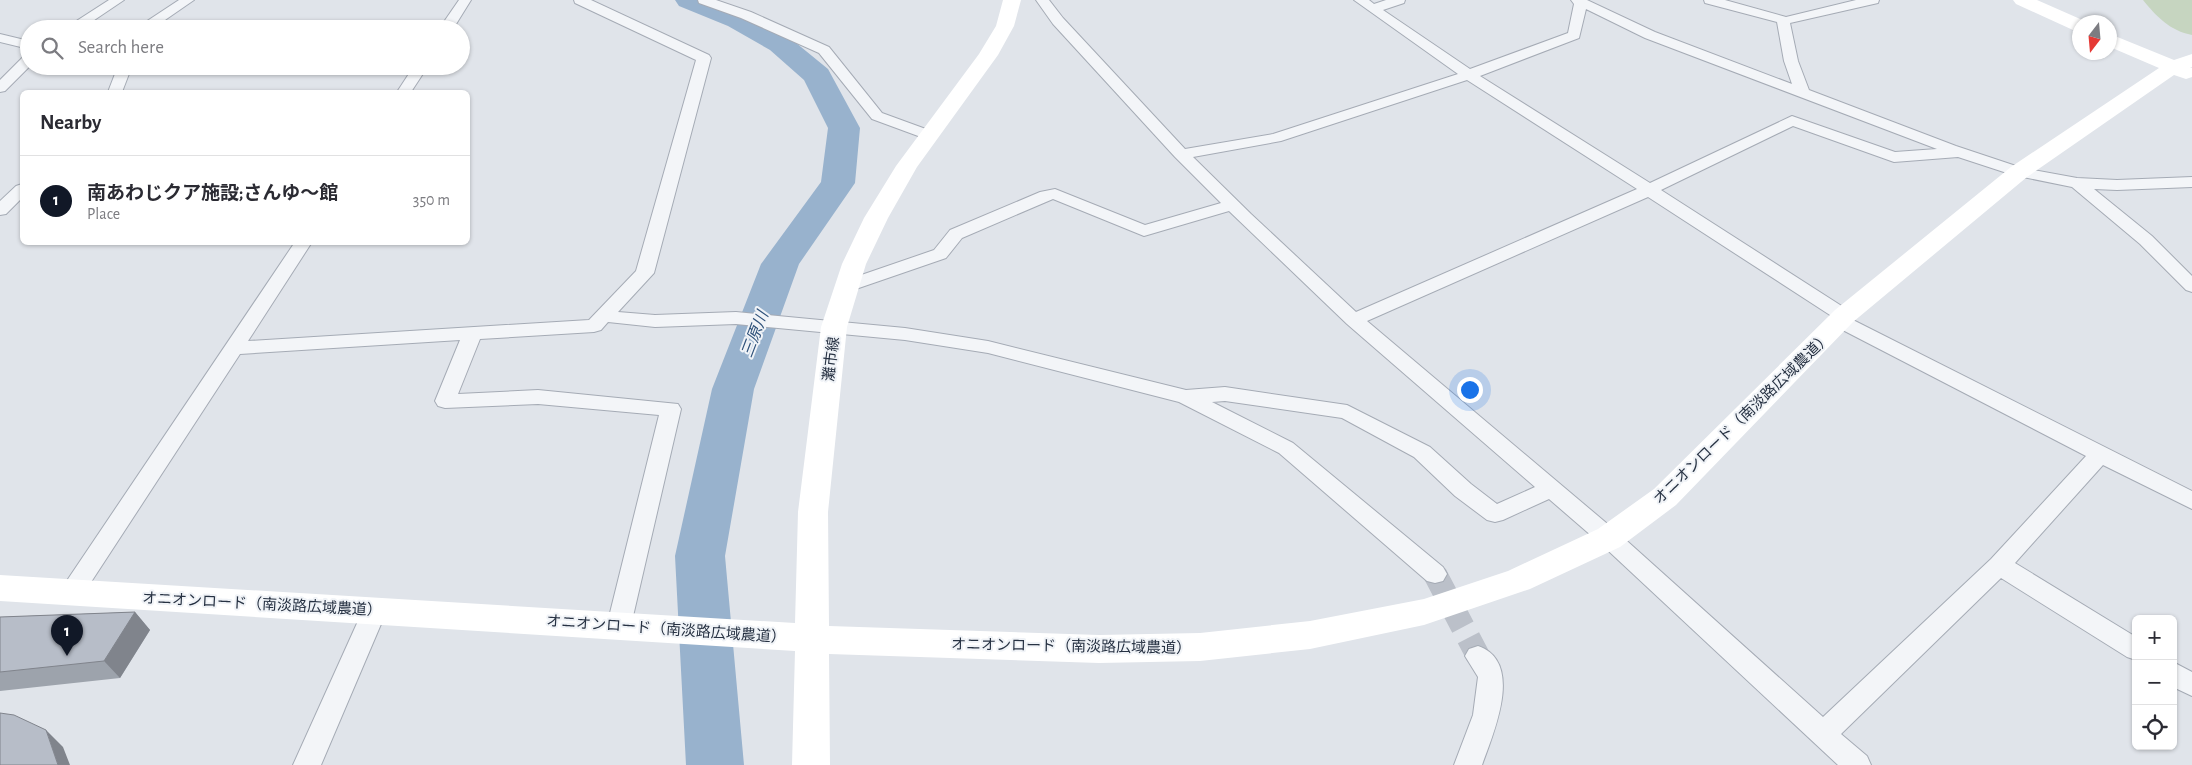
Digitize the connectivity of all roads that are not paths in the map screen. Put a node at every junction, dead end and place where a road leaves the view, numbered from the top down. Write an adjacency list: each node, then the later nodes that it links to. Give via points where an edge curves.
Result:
1 (118, 0): 15 (street)
2 (188, 0): 16 (street)
3 (465, 0): 17 (street)
4 (580, 0): 47 (street, via 704,58 645,273)
5 (704, 0): 32 (street, via 824,50 878,116)
6 (1012, 0): 32 (street, 灘市線, via 1005,26 988,55)
7 (1042, 0): 34 (street)
8 (1360, 0): 14 (street)
9 (1399, 0): 14 (street)
10 (1710, 0): 18 (street)
11 (1873, 0): 18 (street)
12 (2022, 0): 19 (street)
13 (1579, 1): 27 (street, via 1574,35); 31 (street, via 1650,35)
14 (1374, 8): 27 (street)
15 (86, 20)
16 (156, 20)
17 (452, 20)
18 (1784, 20): 31 (street, via 1791,60)
19 (2072, 22)
20 (0, 38): 21 (street)
21 (20, 43)
22 (2117, 43): 24 (street)
23 (20, 68): 28 (street)
24 (2185, 68): 35 (street, オニオンロード（南淡路広域農道）)
25 (122, 75): 29 (street)
26 (415, 75): 30 (street)
27 (1469, 75): 34 (street, via 1276,138); 40 (street)
28 (0, 88)
29 (116, 90)
30 (405, 90)
31 (1804, 94): 33 (street)
32 (929, 135): 45 (street, 灘市線, via 876,218)
33 (1962, 153): 35 (street); 40 (street, via 1894,157 1792,121)
34 (1180, 154): 42 (street)
35 (2019, 172): 37 (street); 48 (street, オニオンロード（南淡路広域農道）)
36 (2192, 182): 37 (street)
37 (2077, 184): 46 (street, via 2146,240)
38 (0, 189): 39 (street)
39 (20, 189)
40 (1649, 190): 48 (street); 49 (street)
41 (20, 191): 43 (street)
42 (1232, 205): 45 (street, via 1144,231 1055,194 956,234 940,254); 49 (street)
43 (0, 210)
44 (302, 245): 52 (street)
45 (847, 286): 50 (street, 灘市線)
46 (2192, 286)
47 (603, 316): 50 (street, via 655,322 736,318); 51 (street, via 594,326)
48 (1842, 318): 54 (street); 57 (street, オニオンロード（南淡路広域農道）, via 1665,497)
49 (1354, 320): 55 (street)
50 (827, 326): 53 (street, via 988,347); 64 (street, 灘市線, via 813,512)
51 (472, 333): 52 (street); 63 (street, via 445,401 538,397 671,409)
52 (234, 348): 61 (street)
53 (1186, 397): 55 (street, via 1225,394 1347,412 1422,452 1463,490 1496,514); 59 (street, via 1286,448)
54 (2100, 454): 56 (street); 58 (street)
55 (1552, 488): 57 (street)
56 (2192, 501)
57 (1609, 538): 64 (street, オニオンロード（南淡路広域農道）, via 1519,580 1424,612 1310,635 1200,647 1099,649); 69 (street)
58 (1999, 565): 65 (street); 69 (street)
59 (1435, 574)
60 (0, 588): 61 (street, オニオンロード（南淡路広域農道）)
61 (72, 592): 62 (street, オニオンロード（南淡路広域農道）)
62 (375, 610): 63 (street, オニオンロード（南淡路広域農道）); 70 (street)
63 (633, 626): 64 (street, オニオンロード（南淡路広域農道）)
64 (812, 640): 71 (street, 灘市線)
65 (2132, 648)
66 (1478, 656): 72 (street, via 1491,675 1486,715)
67 (2177, 676): 68 (street)
68 (2192, 685)
69 (1823, 734): 73 (street)
70 (307, 765)
71 (812, 765)
72 (1468, 765)
73 (1857, 765)

